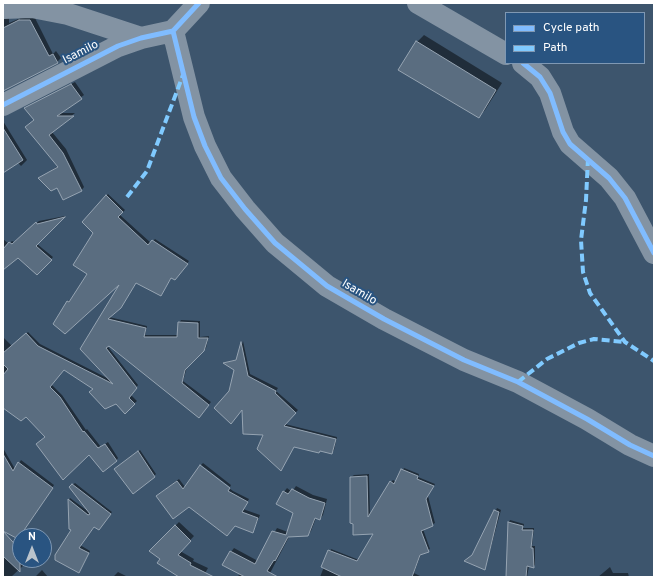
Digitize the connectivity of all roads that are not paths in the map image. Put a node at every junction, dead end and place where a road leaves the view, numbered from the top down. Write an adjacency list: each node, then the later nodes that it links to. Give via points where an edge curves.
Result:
1 (199, 3): 4 (street)
2 (418, 3): 6 (street)
3 (3, 8): 5 (street, via 32,7 68,14)
4 (173, 31): 5 (street, Isamilo); 10 (street, Isamilo, via 194,117 205,146 221,178 275,243 327,286 384,319 464,360 518,382)
5 (141, 38): 8 (street, Isamilo, via 104,53)
6 (505, 53)
7 (524, 64): 9 (street, via 540,77 550,93 563,132 570,144 609,178 625,198)
8 (3, 105)
9 (654, 253)
10 (654, 456)

